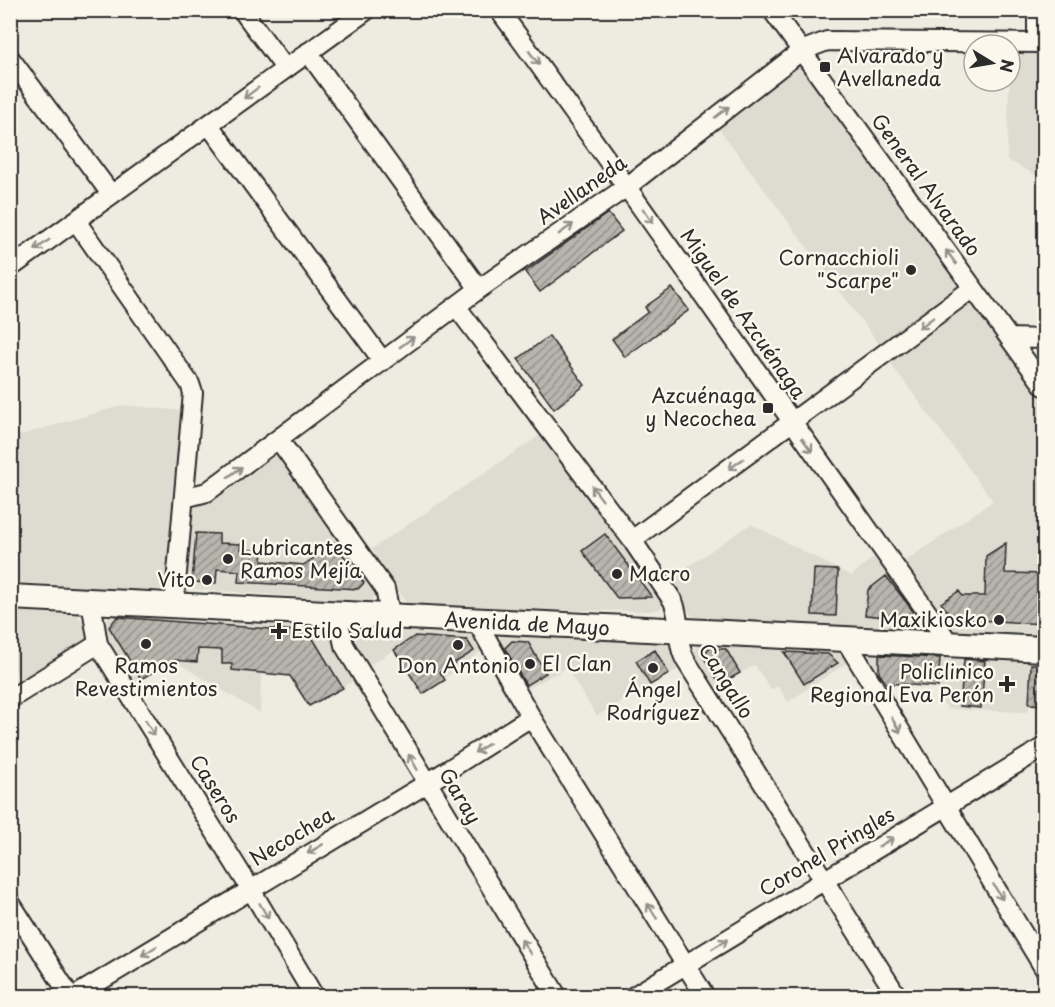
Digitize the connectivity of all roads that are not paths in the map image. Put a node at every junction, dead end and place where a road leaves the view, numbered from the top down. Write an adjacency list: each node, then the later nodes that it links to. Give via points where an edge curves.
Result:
1 (242, 10): 10 (street)
2 (367, 10): 8 (street)
3 (499, 10): 12 (street, Miguel de Azcuénaga, one-way to 12)
4 (771, 10): 7 (street, General Alvarado)
5 (1037, 10): 6 (street)
6 (1041, 43): 7 (street, Avellaneda, via 827,41)
7 (801, 51): 12 (street, Avellaneda, one-way to 7); 16 (street, General Alvarado, one-way to 7)
8 (308, 52): 10 (street); 17 (street)
9 (14, 68): 13 (street)
10 (285, 68): 11 (street, one-way to 11)
11 (209, 125): 13 (street); 21 (street)
12 (628, 186): 17 (street, Avellaneda, one-way to 12); 23 (street, Miguel de Azcuénaga, one-way to 23)
13 (111, 194): 14 (street)
14 (76, 221): 15 (street, one-way to 15); 25 (street, via 190,384 194,402)
15 (10, 268)
16 (973, 288): 19 (street, General Alvarado); 23 (street, one-way to 23)
17 (479, 289): 18 (street, Avellaneda)
18 (456, 306): 21 (street, Avellaneda, one-way to 18); 26 (street, Cangallo, one-way to 18)
19 (1010, 338): 20 (street); 22 (street, General Alvarado)
20 (1044, 339)
21 (382, 360): 24 (street, Avellaneda)
22 (1044, 386)
23 (792, 424): 26 (street, one-way to 26); 36 (street, Miguel de Azcuénaga, one-way to 36)
24 (279, 440): 25 (street, Avellaneda, one-way to 24, via 207,492); 31 (street, via 385,589)
25 (184, 498): 29 (street)
26 (632, 540): 33 (street, Cangallo, via 674,601)
27 (10, 597): 28 (main road, Avenida de Mayo)
28 (91, 601): 29 (main road, Avenida de Mayo); 35 (street, Caseros)
29 (174, 606): 30 (main road, Avenida de Mayo)
30 (337, 614): 31 (main road, Avenida de Mayo); 41 (street, Garay, one-way to 30, via 344,645)
31 (391, 618): 32 (main road, Avenida de Mayo)
32 (477, 622): 33 (main road, Avenida de Mayo); 39 (street)
33 (679, 632): 34 (main road, Avenida de Mayo); 43 (street, Cangallo, via 680,649 686,660)
34 (845, 639): 36 (main road, Avenida de Mayo); 42 (street, one-way to 42)
35 (98, 644): 38 (street); 44 (street, Caseros, one-way to 44)
36 (950, 644): 37 (main road, Avenida de Mayo)
37 (1044, 649)
38 (10, 699)
39 (531, 717): 41 (street, Necochea, one-way to 41); 46 (street, one-way to 39)
40 (1044, 747): 42 (street, Coronel Pringles)
41 (426, 784): 44 (street, Necochea, one-way to 44); 51 (street, Garay, one-way to 41)
42 (946, 806): 43 (street, Coronel Pringles, one-way to 42); 47 (street, one-way to 47)
43 (824, 879): 46 (street, Coronel Pringles, one-way to 43); 54 (street, Cangallo)
44 (250, 888): 49 (street, Necochea, one-way to 49); 50 (street, Caseros, one-way to 50)
45 (10, 902): 48 (street)
46 (686, 966): 52 (street, Coronel Pringles); 53 (street)
47 (1044, 968)
48 (70, 996)
49 (75, 996)
50 (314, 996)
51 (556, 996)
52 (634, 996)
53 (705, 996)
54 (897, 996)

